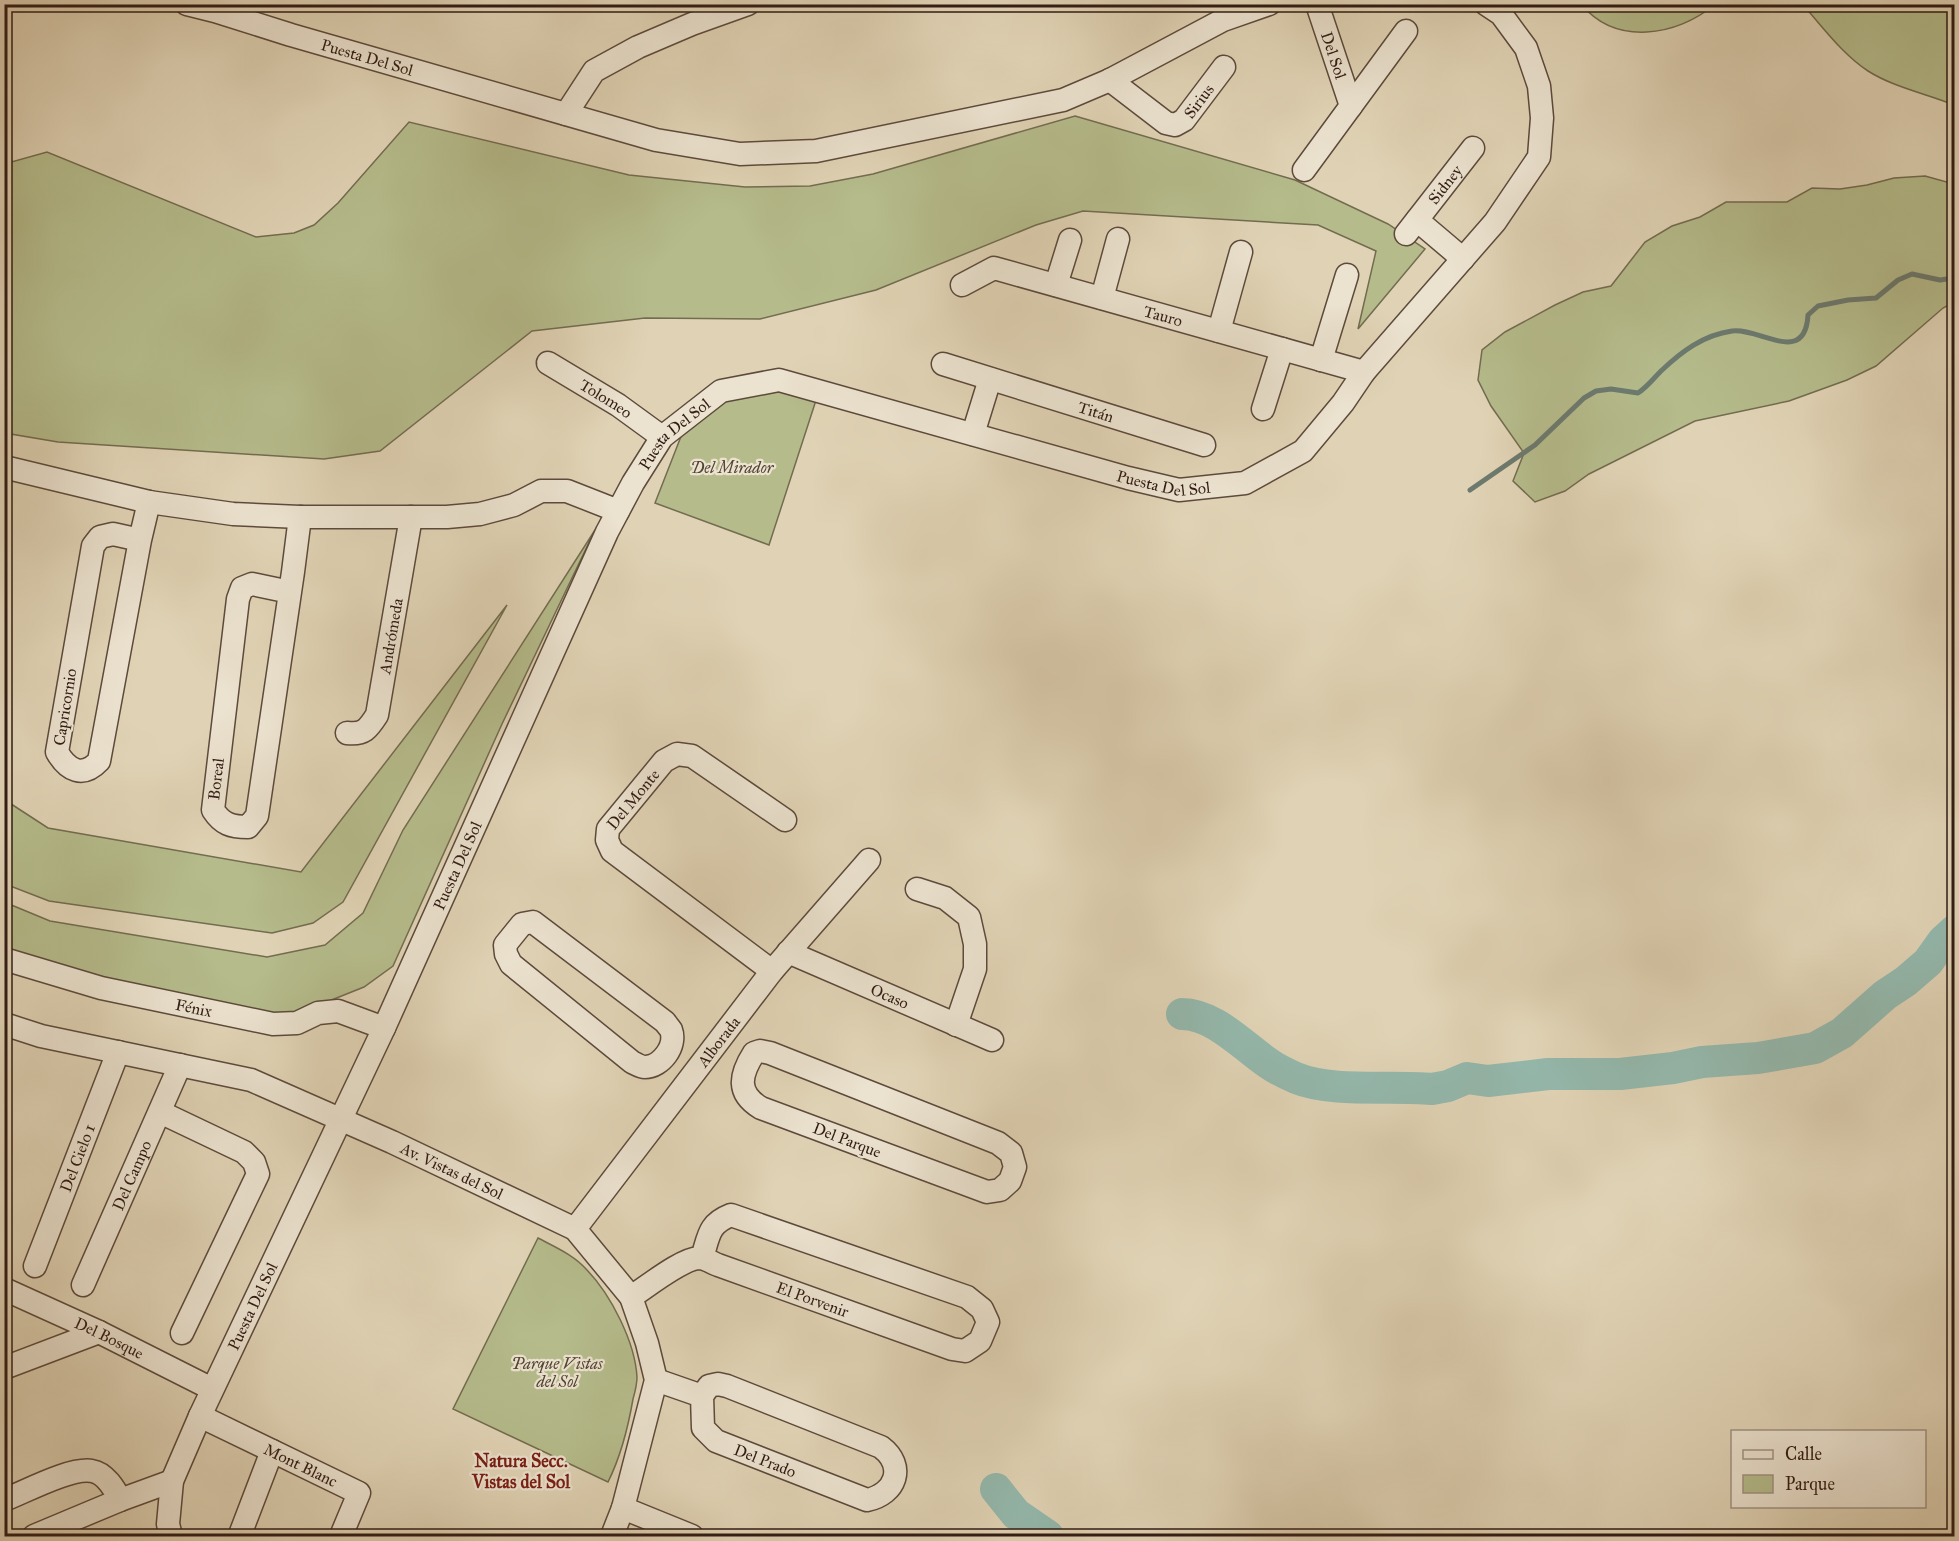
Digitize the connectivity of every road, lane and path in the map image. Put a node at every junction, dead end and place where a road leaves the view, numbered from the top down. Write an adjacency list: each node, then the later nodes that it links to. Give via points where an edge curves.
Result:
1 (187, 4): 10 (street, Puesta Del Sol)
2 (748, 4): 10 (street, via 638,47 594,71)
3 (1269, 4): 8 (street, Puesta Del Sol, via 1223,20)
4 (1317, 4): 9 (street, Del Sol)
5 (1486, 4): 16 (street, Puesta Del Sol, via 1501,14 1526,48 1539,86 1539,157 1495,222)
6 (1406, 31): 9 (street)
7 (1224, 67): 8 (street, Sirius, via 1184,120 1175,125 1166,123)
8 (1110, 80): 10 (street, Puesta Del Sol, via 1063,100 816,151 740,154 656,140)
9 (1351, 106): 12 (street)
10 (566, 114)
11 (1473, 148): 16 (street, Sidney, via 1411,227)
12 (1304, 170)
13 (1118, 239): 20 (street)
14 (1070, 240): 19 (street)
15 (1241, 252): 21 (street)
16 (1463, 258): 26 (street, Puesta Del Sol)
17 (1347, 275): 23 (street)
18 (962, 285): 19 (street, Tauro, via 994,268)
19 (1056, 285): 20 (street, Tauro)
20 (1102, 298): 21 (street, Tauro)
21 (1219, 332): 22 (street, Tauro)
22 (1282, 349): 23 (street, Tauro); 28 (street)
23 (1322, 360): 26 (street, Tauro)
24 (548, 363): 30 (street, Tolomeo)
25 (943, 364): 27 (street, Titán)
26 (1364, 372): 29 (street, Puesta Del Sol, via 1303,451 1245,483 1179,490)
27 (990, 379): 29 (street); 31 (street, Titán)
28 (1263, 409)
29 (973, 434): 30 (street, Puesta Del Sol, via 778,380 721,391)
30 (662, 437): 34 (street, Puesta Del Sol)
31 (1204, 445)
32 (4, 467): 33 (street)
33 (149, 502): 35 (street, via 233,514); 37 (street, Capricornio)
34 (618, 511): 36 (street, via 567,491 541,491 514,505 480,514); 47 (street, Puesta Del Sol)
35 (300, 517): 36 (street); 38 (street, Boreal)
36 (411, 517): 39 (street, Andrómeda, via 377,715 369,728 358,734)
37 (140, 540): 37 (street, Capricornio, via 99,761 92,768 79,771 65,765 57,752 93,546 100,537 113,534)
38 (290, 592): 38 (street, Boreal, via 257,816 248,827 233,827 219,821 213,810 238,598 242,588 252,584)
39 (347, 733)
40 (784, 820): 45 (street, Del Monte, via 692,756 677,754 664,761 622,812 608,830 607,840 612,851)
41 (869, 860): 43 (street, Alborada)
42 (916, 889): 46 (street, via 945,898 969,917 975,969)
43 (788, 952): 45 (street, Alborada); 46 (street, Ocaso)
44 (4, 959): 47 (street, Fénix, via 101,988 273,1024 297,1023 318,1013 338,1011)
45 (772, 971): 50 (street, Alborada)
46 (956, 1025): 49 (street, Ocaso)
47 (384, 1028): 57 (street, Puesta Del Sol)
48 (6, 1029): 51 (street, Av. Vistas del Sol)
49 (992, 1040)
50 (714, 1045): 53 (street); 55 (street, Alborada)
51 (118, 1052): 54 (street, Av. Vistas del Sol); 60 (street, Del Cielo 1)
52 (667, 1054): 52 (street, via 672,1043 665,1022 532,922 522,924 505,945 511,964 632,1062 643,1068 657,1065); 55 (street)
53 (750, 1060): 53 (street, Del Parque, via 754,1053 770,1053 998,1143 1011,1153 1015,1167 1010,1182 1000,1190 987,1192 761,1108 744,1093 742,1080)
54 (180, 1065): 56 (street, Del Campo); 57 (street, Av. Vistas del Sol, via 252,1080)
55 (693, 1074): 58 (street, Alborada)
56 (160, 1112): 61 (street, Del Campo); 65 (street, via 244,1152 254,1162 258,1174)
57 (342, 1119): 58 (street, Av. Vistas del Sol); 68 (street, Puesta Del Sol)
58 (575, 1229): 63 (street, Av. Vistas del Sol)
59 (702, 1258): 59 (street, El Porvenir, via 952,1349 965,1351 980,1341 988,1323 982,1309 967,1297 731,1215 711,1229); 63 (street, via 683,1264)
60 (35, 1266)
61 (83, 1285)
62 (4, 1289): 64 (street, Del Bosque)
63 (631, 1297): 67 (street, Av. Vistas del Sol, via 648,1343)
64 (99, 1332): 66 (street); 68 (street, Del Bosque)
65 (182, 1333)
66 (4, 1368)
67 (656, 1380): 69 (street); 75 (street, Av. Vistas del Sol)
68 (212, 1389): 70 (street, Puesta Del Sol)
69 (702, 1396): 69 (street, Del Prado, via 703,1428 716,1441 867,1500 886,1492 895,1475 896,1464 881,1447 726,1386 709,1386)
70 (200, 1416): 71 (street, Mont Blanc); 72 (street, Puesta Del Sol)
71 (272, 1451): 76 (street); 79 (street, Mont Blanc, via 359,1493)
72 (172, 1481): 74 (street); 78 (street, Puesta Del Sol, via 168,1524)
73 (4, 1500): 74 (street, via 80,1471 95,1471 113,1486)
74 (120, 1500): 77 (street)
75 (623, 1508): 80 (street, Av. Vistas del Sol); 81 (street)
76 (241, 1532)
77 (34, 1536)
78 (171, 1536)
79 (341, 1536)
80 (612, 1536)
81 (692, 1536)

